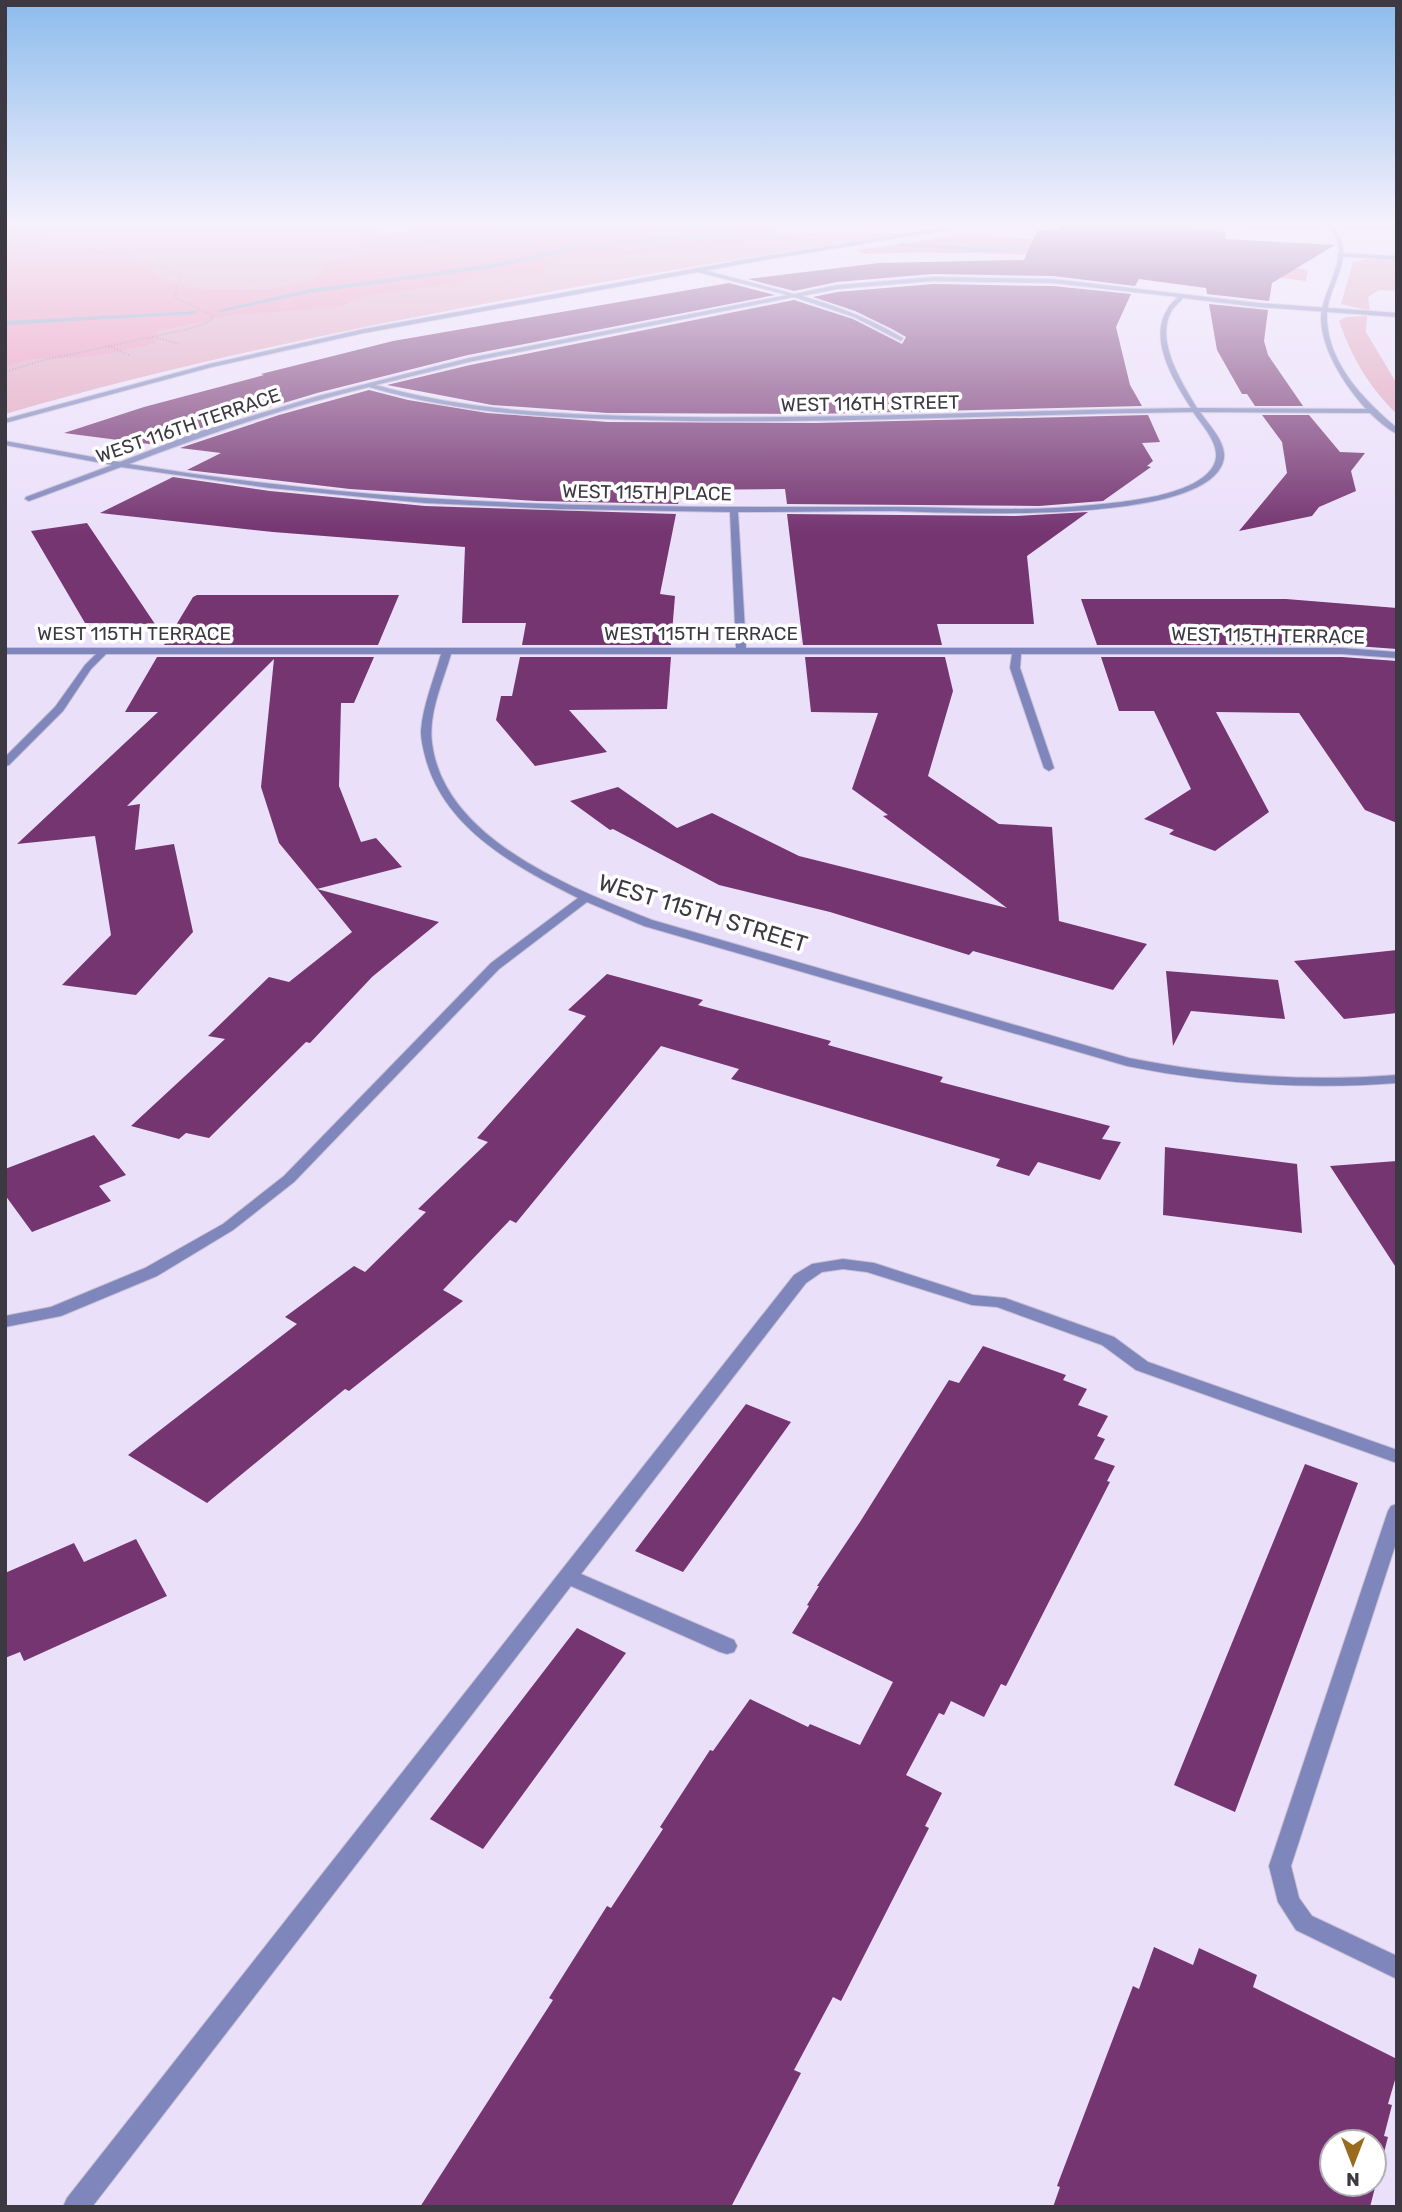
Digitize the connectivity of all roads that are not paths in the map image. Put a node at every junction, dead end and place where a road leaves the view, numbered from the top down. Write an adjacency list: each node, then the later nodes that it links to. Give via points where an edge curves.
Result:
1 (388, 326): 10 (street, via 110,391)
2 (637, 326): 7 (street, WEST 116TH TERRACE)
3 (877, 326): 6 (street)
4 (1164, 326): 8 (street, via 1165,347)
5 (1325, 326): 9 (street, via 1351,386)
6 (901, 339)
7 (369, 385): 8 (street, WEST 116TH STREET, via 467,408 606,417 849,420); 13 (street, WEST 116TH TERRACE, via 279,409)
8 (1194, 410): 9 (street, WEST 116TH STREET); 15 (street, WEST 115TH PLACE, via 1219,445 1220,464 1191,486 1157,498 1058,509)
9 (1375, 411): 11 (street)
10 (5, 421)
11 (1397, 432)
12 (5, 443): 13 (street, WEST 115TH PLACE)
13 (116, 465): 14 (street, WEST 116TH TERRACE); 15 (street, WEST 115TH PLACE, via 264,485 463,503)
14 (29, 499)
15 (734, 510): 16 (street)
16 (741, 650): 19 (street, WEST 115TH TERRACE); 20 (street, WEST 115TH TERRACE)
17 (5, 651): 18 (street, WEST 115TH TERRACE)
18 (104, 651): 19 (street, WEST 115TH TERRACE); 22 (street, via 60,709)
19 (447, 651): 24 (street, via 429,716 427,745 438,779 461,814 499,849)
20 (1017, 651): 21 (street, WEST 115TH TERRACE); 23 (street, via 1015,668)
21 (1397, 655)
22 (5, 763)
23 (1049, 768)
24 (584, 898): 25 (street, WEST 115TH STREET, via 648,923 1127,1062 1273,1084); 26 (street, WEST 115TH STREET, via 495,966 289,1180 228,1227 151,1272 55,1312)
25 (1397, 1079)
26 (5, 1322)
27 (1397, 1457): 29 (street, via 1142,1366 1108,1341 999,1302 972,1300 868,1267 843,1264 818,1268 800,1279)
28 (1397, 1511): 31 (street, via 1280,1866 1289,1902 1304,1923)
29 (570, 1577): 30 (street); 32 (street)
30 (727, 1646)
31 (1397, 1968)
32 (76, 2207)

